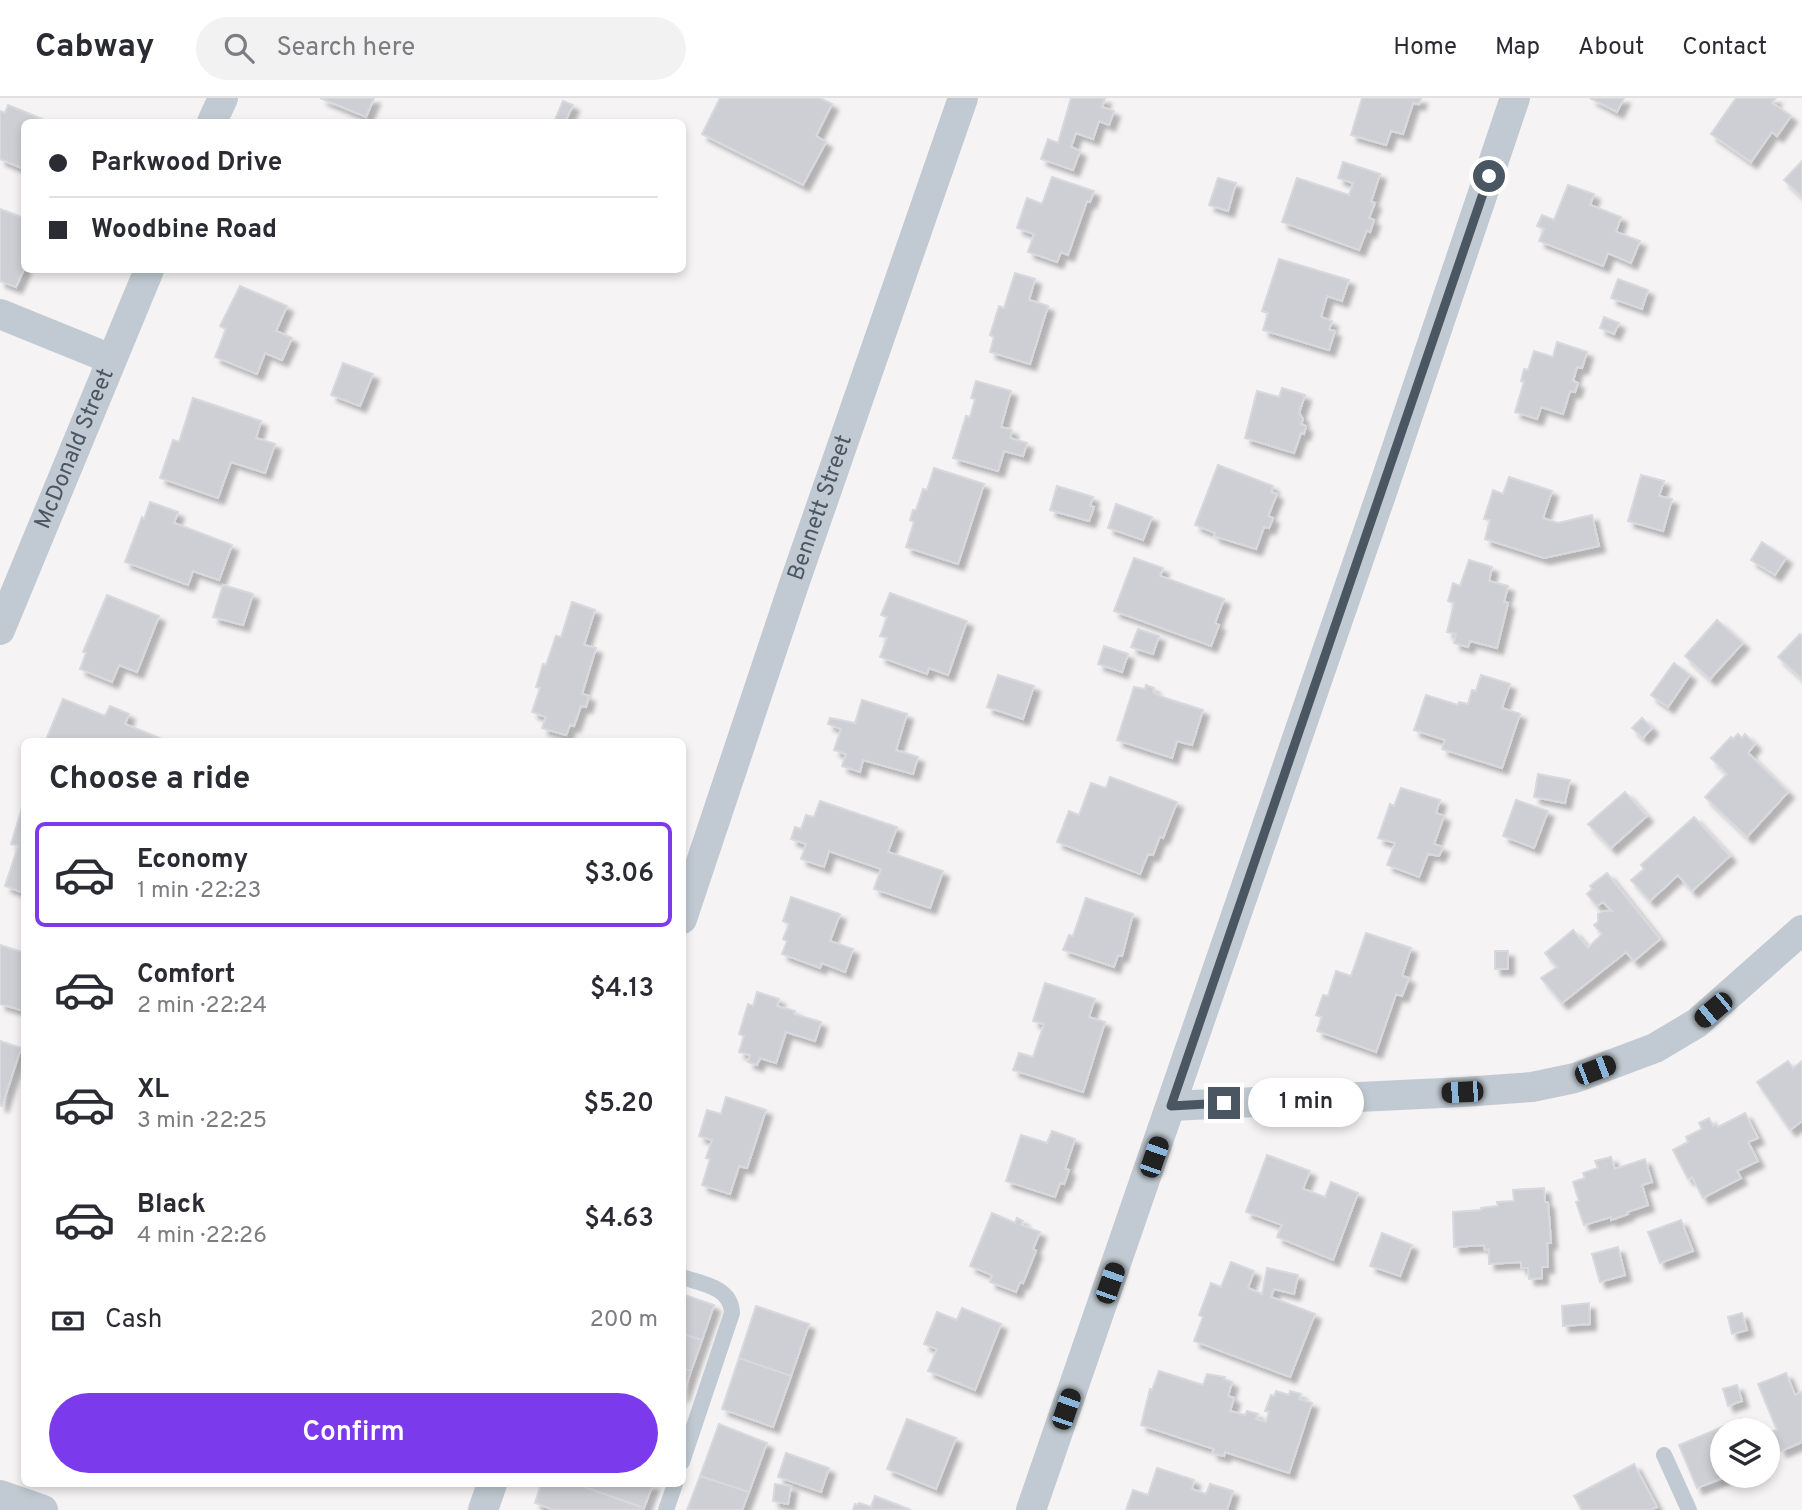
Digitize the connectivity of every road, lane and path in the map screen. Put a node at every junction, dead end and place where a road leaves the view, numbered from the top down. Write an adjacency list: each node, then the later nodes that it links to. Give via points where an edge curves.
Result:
1 (223, 98): 4 (street)
2 (963, 98): 9 (street, Bennett Street)
3 (1515, 98): 11 (street)
4 (213, 119)
5 (148, 273): 7 (street, McDonald Street)
6 (0, 314): 7 (street)
7 (111, 359): 8 (street, McDonald Street)
8 (0, 630)
9 (686, 907)
10 (1802, 930): 11 (street, via 1697,1023 1654,1048 1575,1078 1532,1087 1462,1092)
11 (1171, 1106): 21 (street)
12 (686, 1278): 13 (lane, via 727,1294 732,1313)
13 (686, 1450)
14 (1664, 1455): 22 (lane)
15 (491, 1487): 19 (street)
16 (674, 1487): 20 (lane)
17 (0, 1496): 18 (street)
18 (43, 1510)
19 (483, 1510)
20 (666, 1510)
21 (1031, 1510)
22 (1689, 1510)

